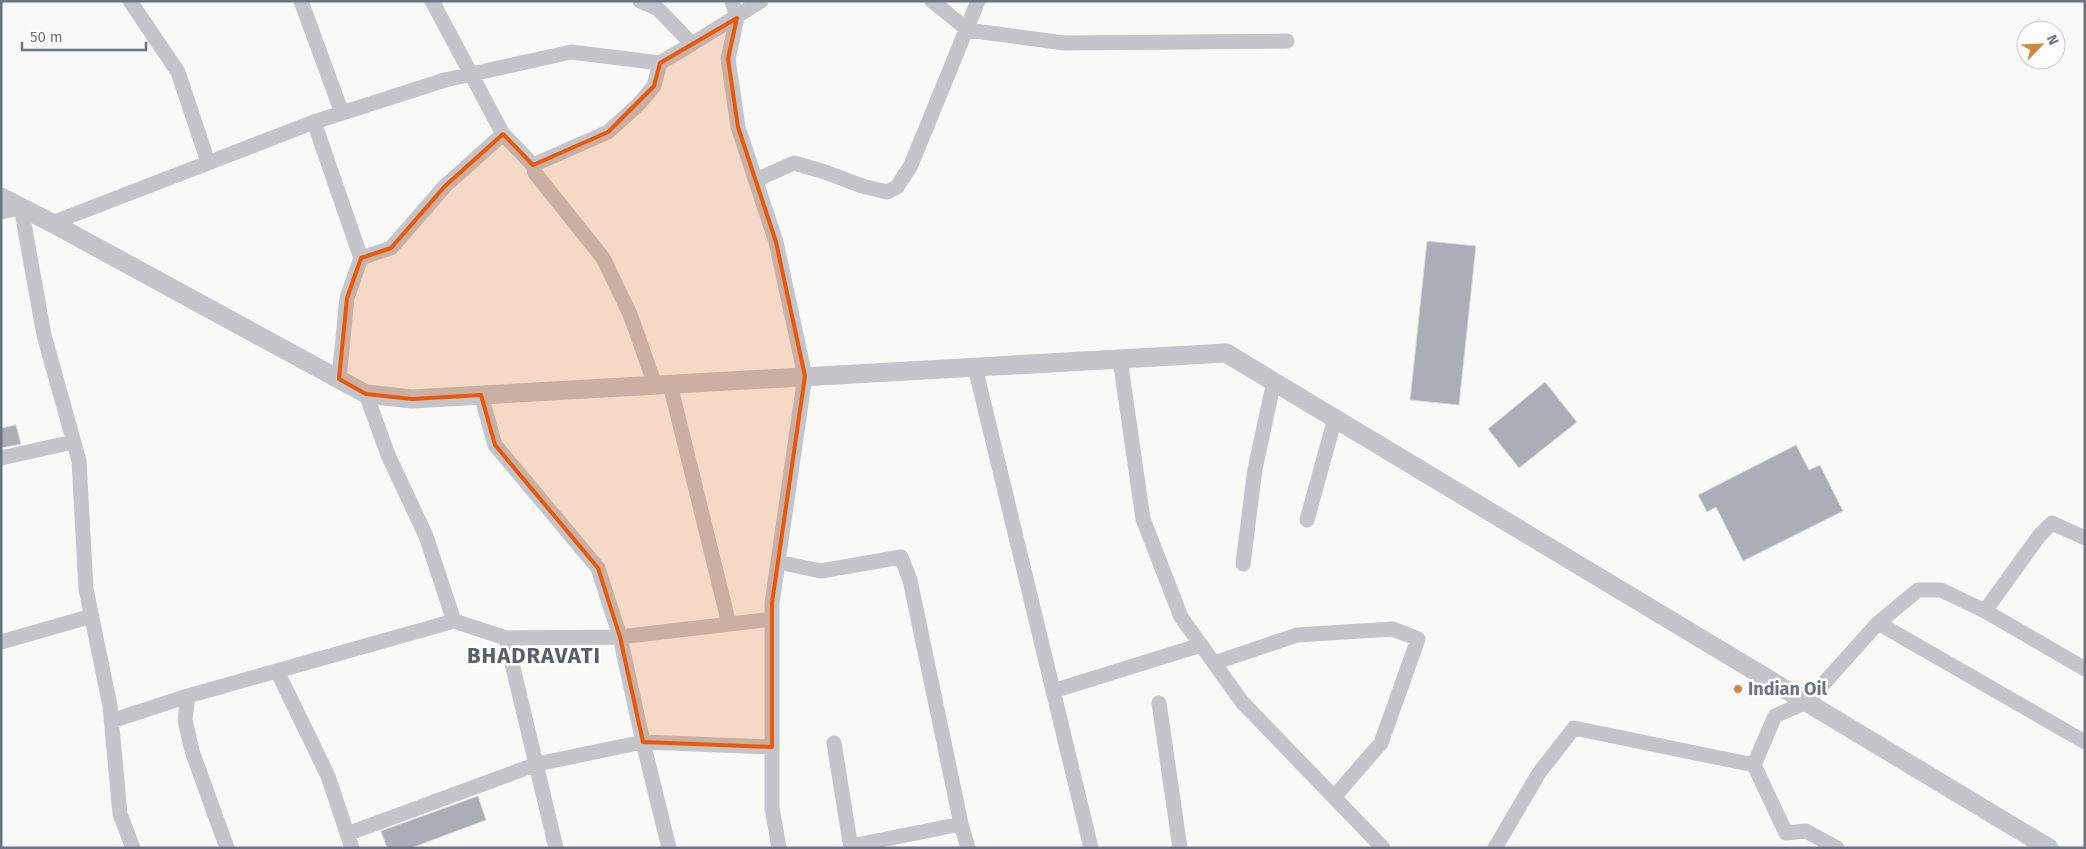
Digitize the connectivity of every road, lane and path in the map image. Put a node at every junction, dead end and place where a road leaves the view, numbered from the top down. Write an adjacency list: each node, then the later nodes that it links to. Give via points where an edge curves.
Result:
1 (130, 1): 18 (street, via 178,72)
2 (301, 1): 15 (street)
3 (432, 1): 14 (street)
4 (640, 1): 12 (street, via 658,9)
5 (732, 1): 9 (street)
6 (761, 1): 9 (street)
7 (932, 1): 10 (street)
8 (978, 1): 10 (street)
9 (737, 18): 12 (street); 20 (street, via 728,59 738,128)
10 (968, 30): 11 (street, via 1064,43); 20 (street, via 911,165 897,187 886,192 794,163)
11 (1287, 41)
12 (692, 44): 13 (street)
13 (660, 63): 14 (street, via 571,52); 19 (street, via 654,86 608,132)
14 (470, 74): 15 (street); 17 (street)
15 (342, 113): 16 (street)
16 (314, 122): 18 (street); 25 (street)
17 (503, 134): 19 (street); 25 (street, via 445,186 392,248)
18 (208, 162): 24 (street)
19 (533, 165): 31 (street, via 535,173 603,258)
20 (756, 180): 28 (street, via 776,242)
21 (1, 198): 22 (street)
22 (20, 207): 23 (street); 24 (street); 35 (street, via 44,335)
23 (1, 212)
24 (52, 223): 29 (street)
25 (362, 258): 29 (street, via 347,298)
26 (1120, 359): 27 (street); 30 (street, via 1226,353); 50 (street, via 1143,519 1180,617)
27 (975, 367): 28 (street); 54 (street)
28 (805, 376): 31 (street); 39 (street)
29 (339, 379): 32 (street)
30 (1274, 381): 34 (street); 40 (street, via 1255,469)
31 (662, 384): 33 (street); 46 (street)
32 (366, 394): 33 (street, via 412,399); 44 (street, via 388,454 426,536)
33 (481, 395): 47 (street, via 495,445 598,568)
34 (1335, 418): 37 (street); 56 (street)
35 (74, 442): 36 (street); 42 (street, via 79,461 86,589)
36 (1, 458)
37 (1306, 520)
38 (2085, 538): 41 (street, via 2052,523)
39 (778, 562): 43 (street); 66 (street, via 821,571 902,558 910,580)
40 (1243, 564)
41 (1985, 611): 45 (street, via 1941,590 1918,590); 52 (street)
42 (92, 616): 49 (street); 58 (street)
43 (772, 618): 46 (street); 62 (street)
44 (454, 622): 48 (street); 53 (street)
45 (1878, 623): 56 (street); 60 (street)
46 (729, 624): 47 (street)
47 (620, 637): 48 (street); 59 (street)
48 (506, 638): 63 (street)
49 (1, 642)
50 (1201, 645): 51 (street); 54 (street)
51 (1214, 663): 65 (street, via 1242,702); 65 (street, via 1297,635 1393,629 1418,639 1381,742)
52 (2085, 669)
53 (277, 671): 55 (street); 68 (street, via 328,776)
54 (1053, 691): 77 (street)
55 (188, 696): 58 (street); 72 (street, via 185,720 192,751)
56 (1807, 702): 64 (street, via 1775,716); 81 (street)
57 (1159, 703): 78 (street)
58 (111, 721): 71 (street, via 120,814)
59 (643, 742): 62 (street); 63 (street); 74 (street)
60 (2085, 742)
61 (834, 743): 70 (street)
62 (772, 747): 75 (street, via 772,808)
63 (537, 764): 68 (street); 73 (street)
64 (1754, 765): 67 (street); 79 (street, via 1574,728 1538,773)
65 (1334, 797): 69 (street)
66 (961, 824): 70 (street); 76 (street)
67 (1786, 840): 80 (street, via 1806,831)
68 (350, 841)
69 (1376, 846)
70 (851, 847)
71 (134, 848)
72 (226, 848)
73 (556, 848)
74 (669, 848)
75 (779, 848)
76 (968, 848)
77 (1090, 848)
78 (1180, 848)
79 (1495, 848)
80 (1837, 848)
81 (2049, 848)

